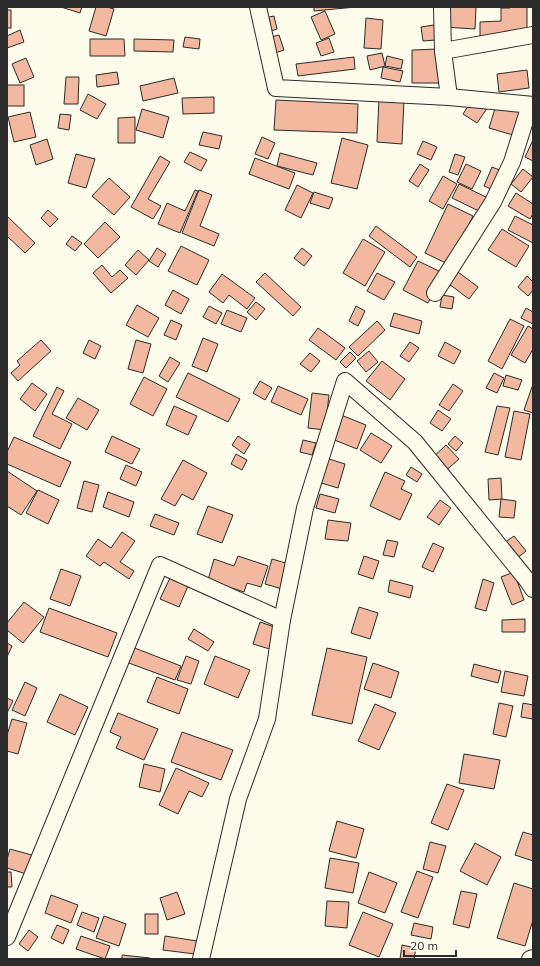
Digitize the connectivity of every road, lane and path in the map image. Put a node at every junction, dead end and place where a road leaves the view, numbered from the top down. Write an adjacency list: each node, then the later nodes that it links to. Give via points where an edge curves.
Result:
1 (258, 7): 5 (street, via 276,88)
2 (442, 7): 4 (street)
3 (533, 35): 4 (street)
4 (444, 51): 5 (street)
5 (449, 97): 6 (street)
6 (532, 105): 7 (street, via 512,162 493,202)
7 (435, 292)
8 (533, 589): 9 (street, via 415,442 345,381 305,508)
9 (282, 620): 10 (street, via 160,565); 11 (street, via 268,720 238,800)
10 (7, 937)
11 (201, 959)

